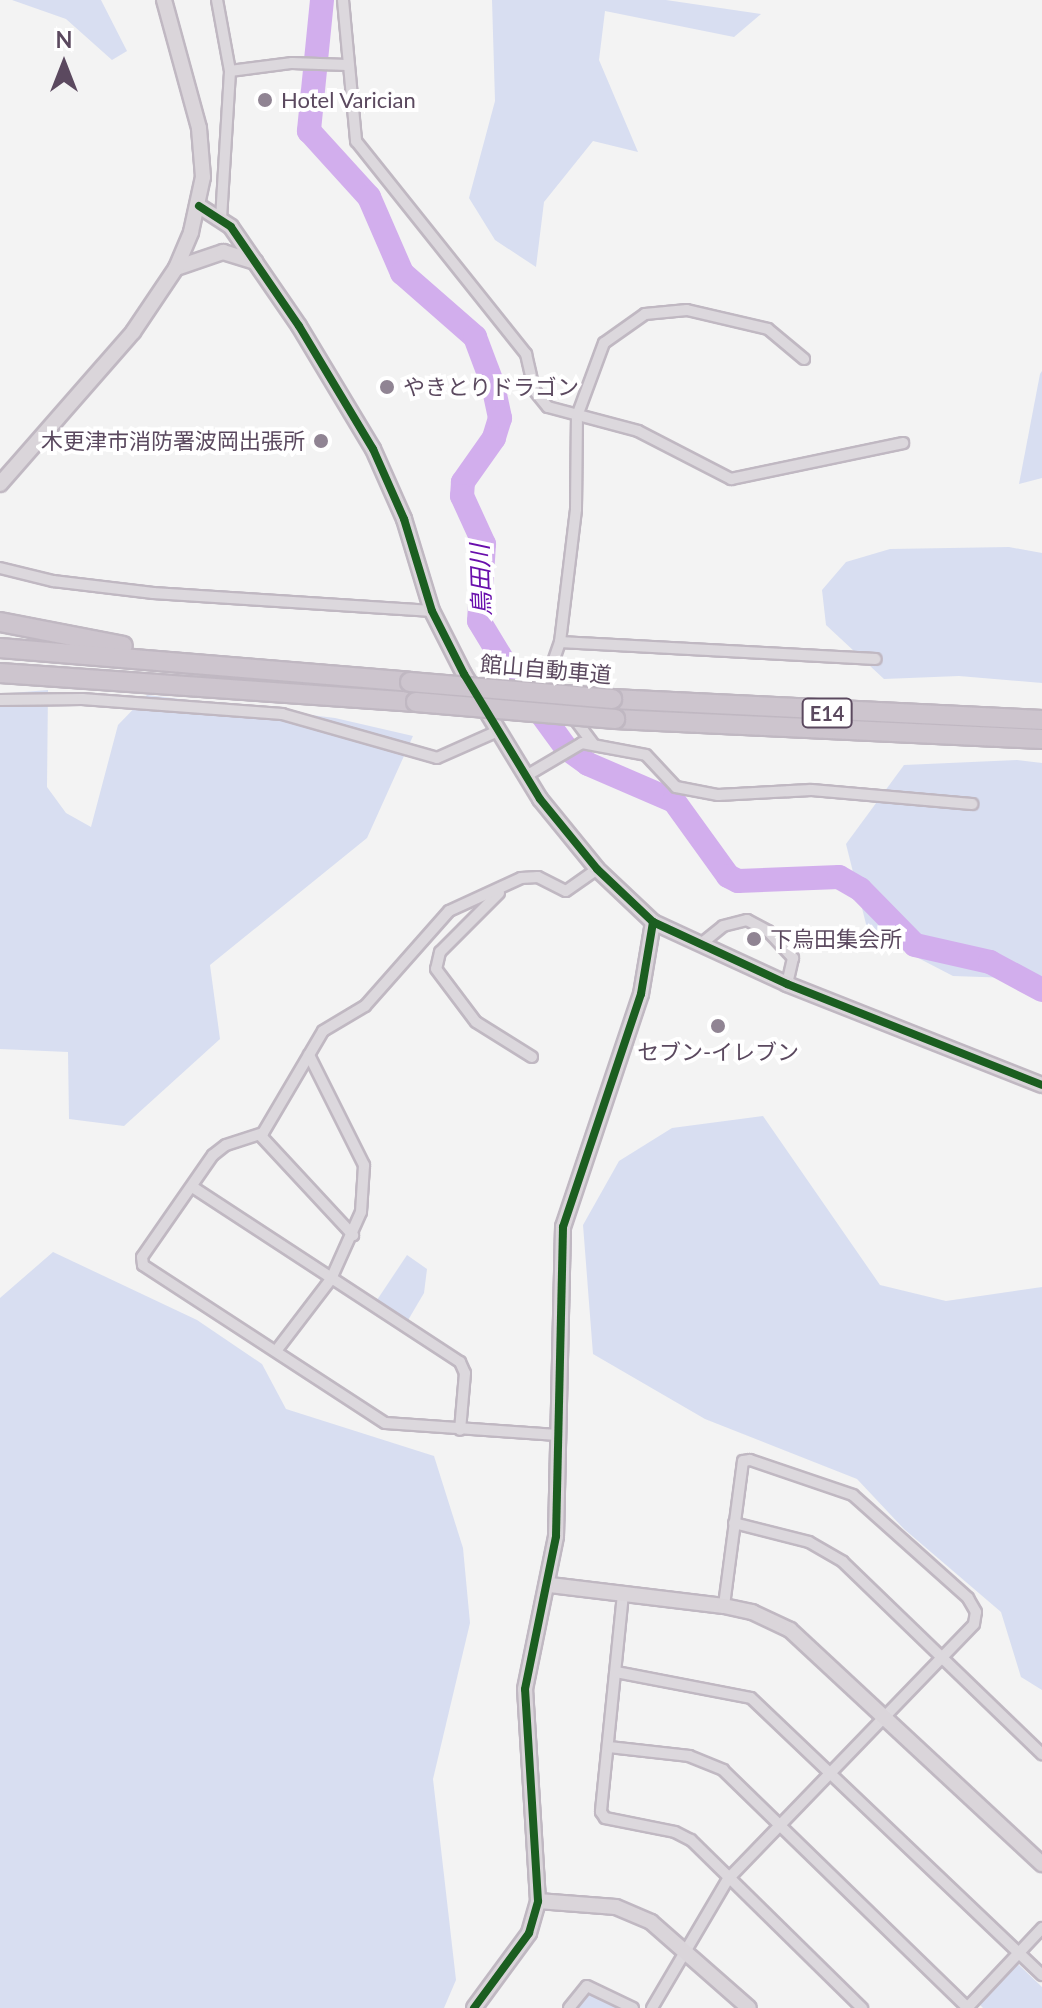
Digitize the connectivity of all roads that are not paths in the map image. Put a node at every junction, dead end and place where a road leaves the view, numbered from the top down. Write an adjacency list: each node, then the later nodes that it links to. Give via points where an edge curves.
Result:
1 (164, 0): 6 (street, via 199,128)
2 (217, 0): 5 (street)
3 (343, 0): 4 (street)
4 (343, 64): 5 (street, via 292,63); 11 (street, via 363,154 526,354 548,407)
5 (230, 71): 7 (street)
6 (199, 206): 7 (street); 9 (street)
7 (221, 219): 8 (street)
8 (257, 262): 9 (street, via 223,252); 15 (street, via 373,449 404,519)
9 (176, 268): 13 (street, via 133,332)
10 (804, 359): 11 (street, via 768,329 709,312 663,309 625,324 604,343)
11 (577, 416): 12 (street, via 638,431 731,479); 17 (street, via 576,509)
12 (903, 443)
13 (0, 484)
14 (0, 568): 15 (street, via 53,581 167,594)
15 (432, 611): 24 (street)
16 (0, 622): 21 (highway, via 159,652)
17 (560, 642): 19 (street); 26 (street, via 552,678)
18 (0, 648): 21 (highway, 館山自動車道 / E14)
19 (876, 659)
20 (0, 676): 25 (highway, 館山自動車道 / E14, bridge, via 615,719)
21 (380, 679): 23 (highway, 館山自動車道 / E14, bridge, via 612,699)
22 (0, 700): 24 (street, via 82,699 282,714 437,758)
23 (1042, 720)
24 (498, 731): 27 (street)
25 (1042, 739)
26 (594, 745): 27 (street, via 582,743); 28 (street, via 646,755 676,787 718,795 811,790)
27 (526, 776): 29 (street)
28 (972, 804)
29 (597, 869): 30 (street, via 566,891 538,877 521,878); 31 (street)
30 (499, 891): 34 (street, via 449,911 365,1006 323,1031); 35 (street, via 440,952 436,969 476,1022)
31 (653, 922): 32 (street); 43 (street, via 641,994 563,1227)
32 (701, 944): 33 (street); 33 (street, via 723,926 747,920 768,931 793,958)
33 (787, 984): 36 (street)
34 (309, 1055): 37 (street); 39 (street, via 364,1165 361,1212)
35 (532, 1057)
36 (1042, 1085)
37 (260, 1135): 38 (street, via 226,1145); 39 (street)
38 (194, 1188): 40 (street); 41 (street, via 171,1210 143,1265)
39 (353, 1235): 40 (street)
40 (331, 1279): 41 (street); 42 (street, via 460,1362 465,1373)
41 (276, 1351): 42 (street, via 385,1423)
42 (460, 1430): 43 (street)
43 (557, 1435): 45 (street)
44 (734, 1523): 47 (street); 48 (street, via 797,1538 843,1562); 48 (street, via 743,1461 853,1495 972,1605 974,1624)
45 (550, 1585): 46 (street); 57 (street, via 525,1689)
46 (623, 1594): 47 (street); 49 (street)
47 (724, 1606): 50 (street, via 790,1630)
48 (941, 1656): 50 (street); 52 (street)
49 (616, 1672): 51 (street); 53 (street, via 751,1698)
50 (884, 1717): 53 (street); 55 (street)
51 (609, 1747): 54 (street, via 689,1756 723,1770); 56 (street, via 601,1812 605,1818 675,1832 691,1840)
52 (1042, 1754)
53 (831, 1773): 54 (street); 60 (street)
54 (779, 1827): 56 (street); 68 (street)
55 (1042, 1864)
56 (728, 1879): 59 (street); 67 (street)
57 (538, 1901): 59 (street, via 616,1907 651,1922); 62 (street, via 529,1933)
58 (1042, 1928): 60 (street)
59 (686, 1947): 65 (street); 66 (street)
60 (1019, 1953): 61 (street); 68 (street)
61 (1042, 1975)
62 (474, 2008)
63 (569, 2008): 64 (street, via 587,1986)
64 (633, 2008)
65 (652, 2008)
66 (749, 2008)
67 (862, 2008)
68 (967, 2008)

